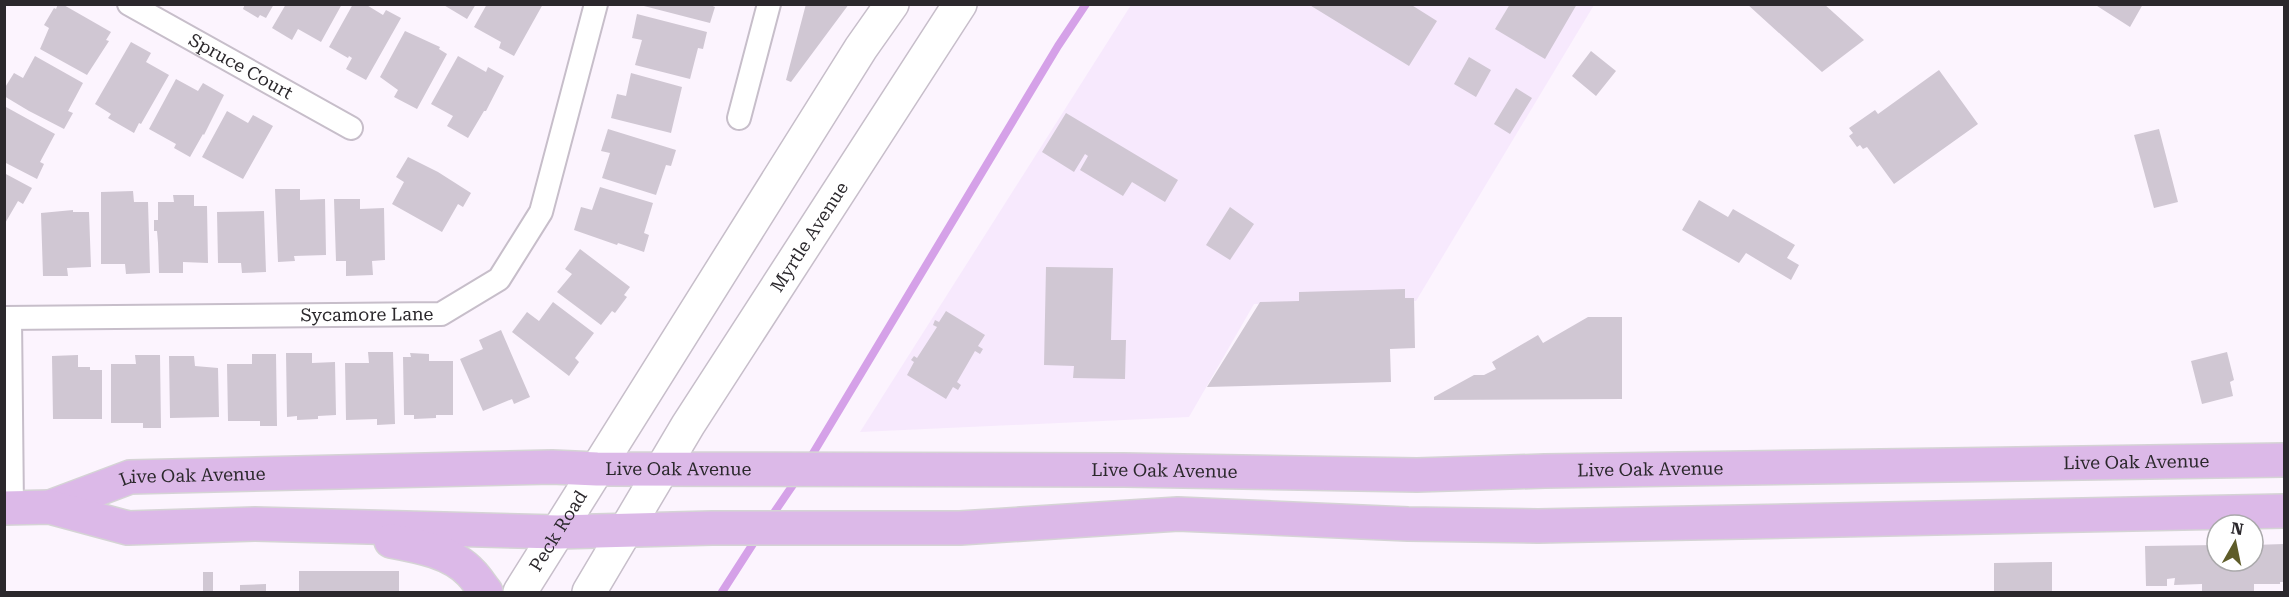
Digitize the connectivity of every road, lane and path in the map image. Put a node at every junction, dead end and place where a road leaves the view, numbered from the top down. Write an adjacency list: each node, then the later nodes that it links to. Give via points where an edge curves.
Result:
1 (129, 4): 7 (street, Spruce Court)
2 (596, 4): 8 (street, Sycamore Lane, via 541,212 499,279 441,314)
3 (769, 4): 6 (street)
4 (892, 4): 10 (main road)
5 (960, 4): 11 (main road, Myrtle Avenue)
6 (739, 118)
7 (351, 128)
8 (7, 318): 13 (street)
9 (2284, 460): 11 (main road, Live Oak Avenue, via 1417,475)
10 (597, 469): 11 (main road, Live Oak Avenue); 12 (main road, Live Oak Avenue, via 130,477); 17 (main road, Peck Road)
11 (662, 469): 16 (main road)
12 (50, 507): 13 (main road, Live Oak Avenue); 15 (main road, Live Oak Avenue, via 128,528)
13 (8, 508)
14 (2284, 511): 16 (main road, Live Oak Avenue, via 1538,526 1179,514 960,528)
15 (304, 525): 17 (main road, Live Oak Avenue); 18 (main road, via 414,545 449,557 471,572)
16 (624, 531): 17 (main road, Live Oak Avenue); 20 (main road)
17 (558, 532): 19 (main road, Peck Road)
18 (486, 592)
19 (520, 592)
20 (589, 592)

